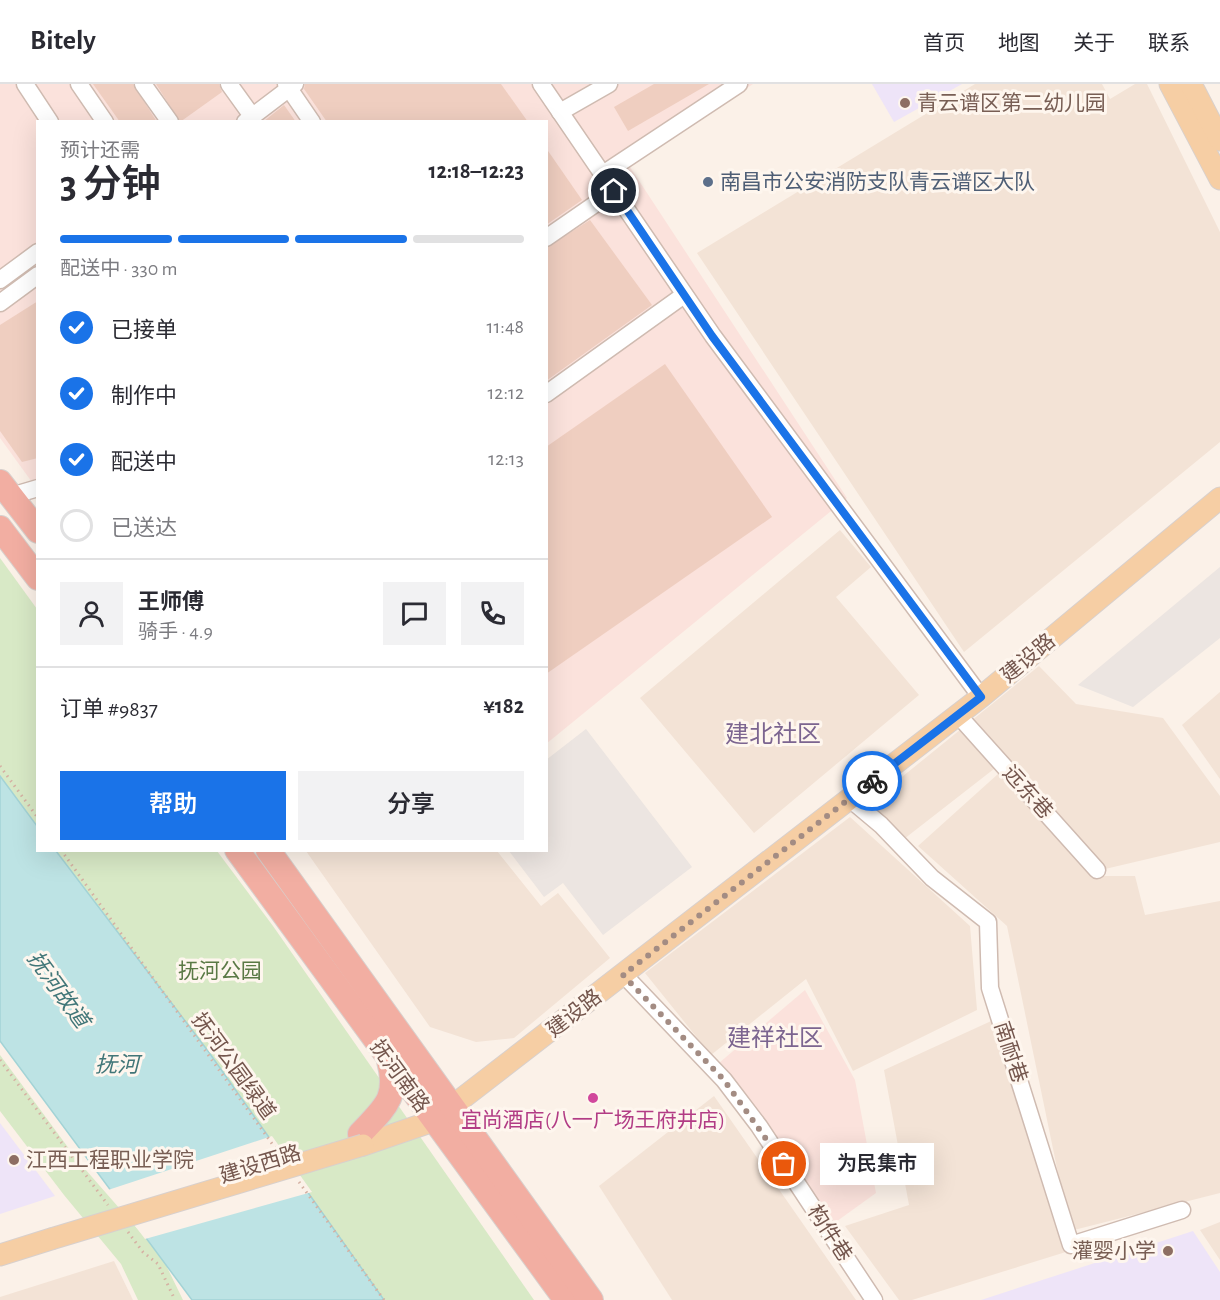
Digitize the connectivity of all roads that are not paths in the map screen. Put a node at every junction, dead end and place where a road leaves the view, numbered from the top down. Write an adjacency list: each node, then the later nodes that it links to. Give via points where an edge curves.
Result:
1 (25, 84): 13 (street)
2 (79, 84): 14 (street)
3 (143, 84): 15 (street)
4 (229, 84): 12 (street)
5 (541, 84): 11 (street)
6 (609, 84): 11 (street)
7 (1170, 84): 19 (main road)
8 (290, 85): 12 (street); 16 (street)
9 (736, 85): 18 (street)
10 (1197, 87): 17 (main road)
11 (560, 112): 18 (street)
12 (248, 119)
13 (49, 120)
14 (104, 120)
15 (169, 120)
16 (311, 120)
17 (1220, 140)
18 (603, 174): 20 (street)
19 (1220, 179)
20 (614, 191): 21 (street); 25 (street)
21 (548, 237)
22 (36, 253): 24 (street)
23 (36, 276): 26 (street)
24 (0, 280)
25 (684, 295): 27 (street); 34 (street)
26 (0, 303)
27 (548, 393)
28 (36, 488): 29 (street)
29 (6, 489): 32 (highway)
30 (1220, 498): 34 (main road, 建设路)
31 (0, 528): 33 (highway)
32 (36, 528)
33 (36, 575)
34 (981, 697): 35 (main road, 建设路)
35 (958, 715): 36 (main road, 建设路); 39 (street, 远东巷)
36 (850, 799): 40 (main road, 建设路); 45 (street, 南耐巷, via 932,878 988,922 990,988 1071,1245)
37 (238, 852): 41 (highway, 抚河南路)
38 (269, 852): 42 (highway, 抚河南路)
39 (1097, 870)
40 (623, 975): 42 (main road, 建设路); 51 (street, 构件巷, via 724,1080 759,1126)
41 (388, 1059): 43 (highway, 抚河南路); 44 (highway, via 394,1082 387,1102)
42 (450, 1101): 43 (main road, 建设西路); 50 (highway, 抚河南路)
43 (429, 1115): 44 (main road, 建设西路); 49 (highway, 抚河南路)
44 (361, 1140): 46 (main road, 建设西路)
45 (1182, 1210)
46 (50, 1234): 47 (main road, 建设西路); 48 (main road, 建设西路)
47 (0, 1244)
48 (0, 1255)
49 (566, 1300)
50 (591, 1300)
51 (874, 1300)

